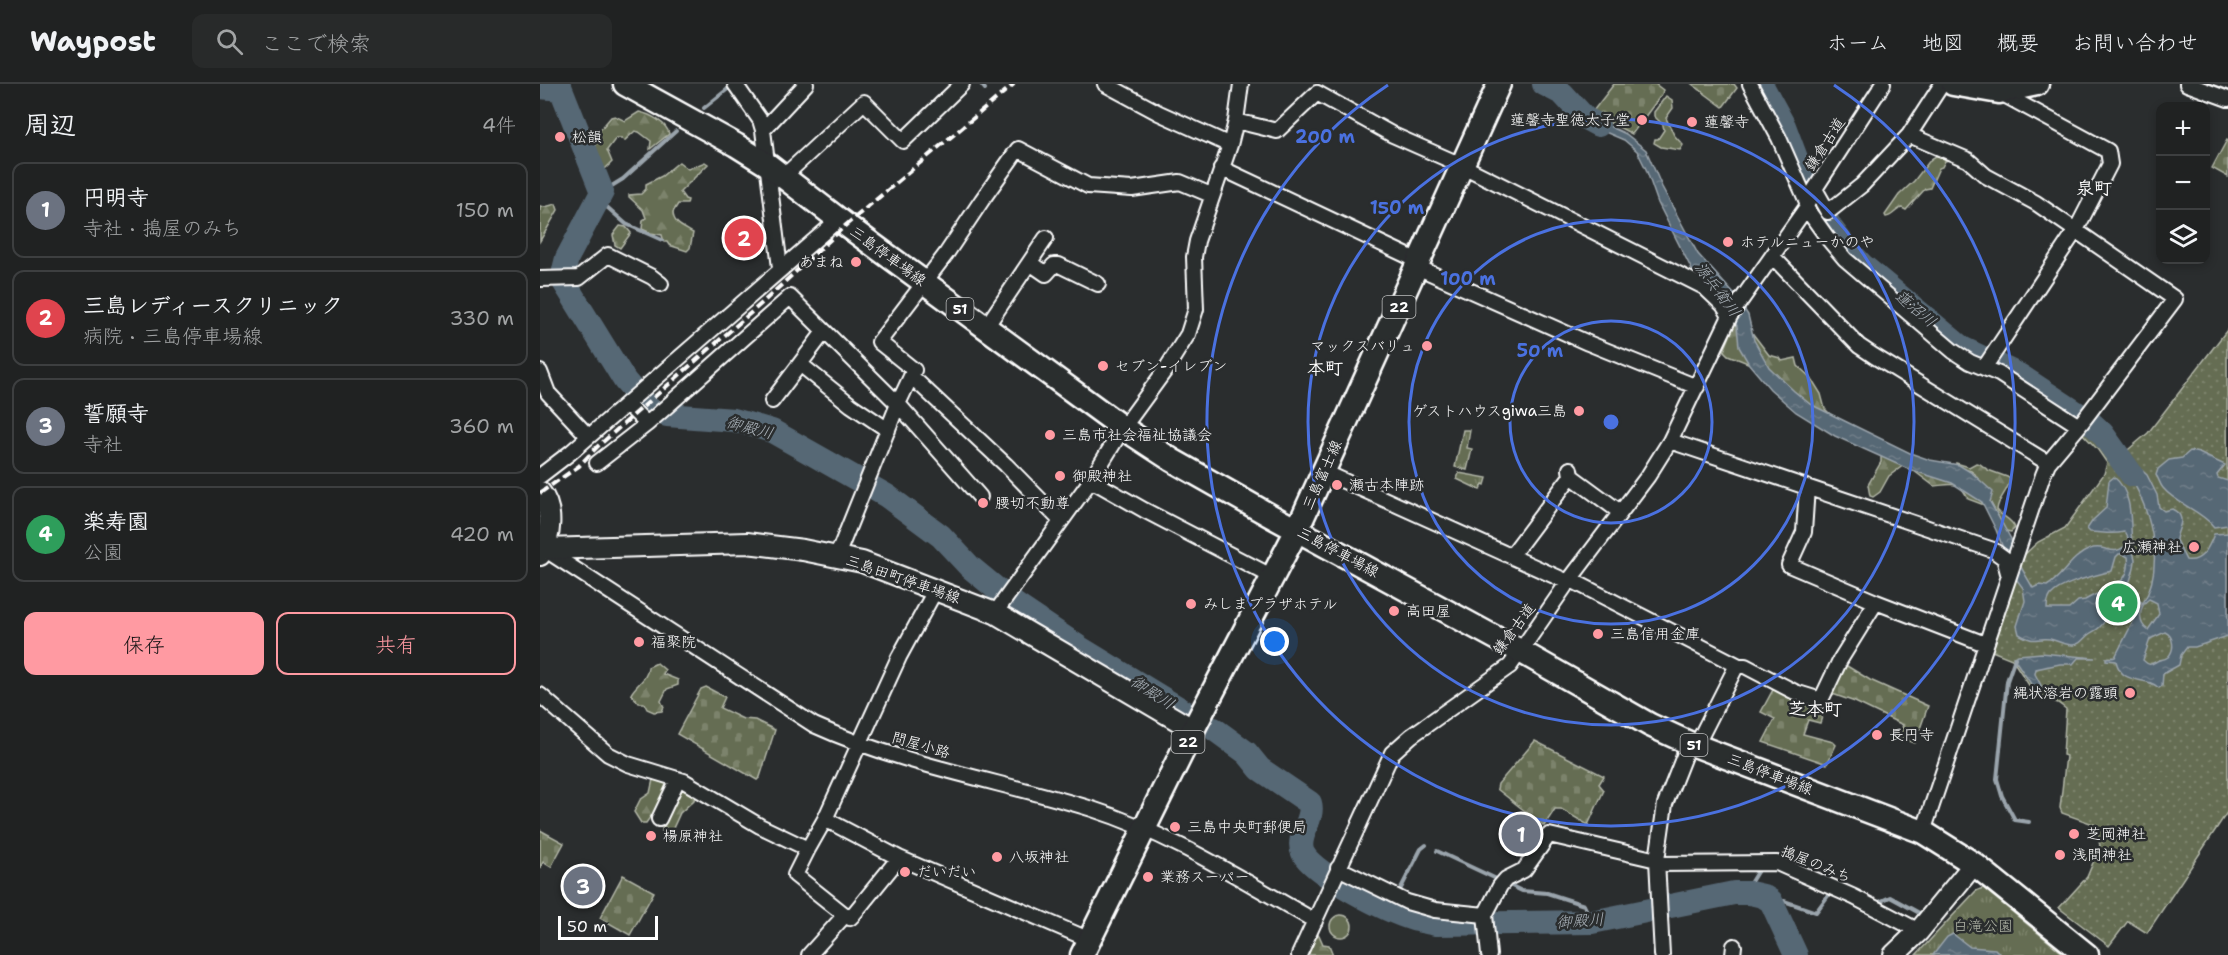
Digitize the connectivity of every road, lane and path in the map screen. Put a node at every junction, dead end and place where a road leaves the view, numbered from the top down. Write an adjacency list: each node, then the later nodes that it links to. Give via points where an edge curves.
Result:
1 (625, 84): 22 (main road, 三島停車場線 / 51)
2 (735, 84): 17 (street)
3 (806, 84): 17 (street)
4 (962, 84): 22 (street, via 903,141 864,102)
5 (1105, 84): 19 (street)
6 (1241, 84): 16 (street)
7 (1499, 84): 20 (main road, 三島富士線 / 22)
8 (1750, 84): 24 (street)
9 (1883, 84): 24 (street, 鎌倉古道)
10 (1942, 84): 18 (street)
11 (1953, 84): 14 (main road)
12 (2037, 84): 14 (main road)
13 (2187, 84): 15 (street)
14 (1999, 92): 26 (street, via 2108,151 2110,164)
15 (2228, 99)
16 (1236, 121): 19 (street); 20 (street, via 1277,131 1317,93 1393,135)
17 (763, 130): 22 (street)
18 (1909, 135): 24 (street, via 1862,185 1828,212); 26 (street, via 1964,158 1997,184 2036,202)
19 (1230, 145): 21 (street)
20 (1461, 165): 30 (main road, 三島富士線 / 22); 36 (street, via 1704,286)
21 (1221, 168): 23 (street); 30 (street, via 1410,257)
22 (776, 171): 25 (main road, 三島停車場線 / 51); 31 (street)
23 (1211, 195): 33 (street, via 1179,182 1132,189 1088,186 1018,149); 50 (street, via 1194,257 1196,309 1188,334)
24 (1810, 198): 28 (street, 鎌倉古道); 39 (street, via 1829,240 1845,259 1953,351 1970,362)
25 (839, 219): 31 (street); 33 (main road, 三島停車場線 / 51)
26 (2076, 230): 39 (street); 48 (street, via 2175,299)
27 (1046, 238): 29 (street)
28 (1773, 257): 36 (street, 鎌倉古道); 55 (street, via 1867,351)
29 (1030, 263): 35 (street, via 1046,274 1059,265); 37 (street)
30 (1418, 267): 43 (street); 56 (main road, 三島富士線 / 22)
31 (780, 268): 46 (street)
32 (540, 279): 34 (street, via 579,278 608,255)
33 (924, 282): 37 (main road, 三島停車場線 / 51); 42 (street, via 879,342 914,370)
34 (662, 284)
35 (1098, 284)
36 (1731, 316): 43 (street, 鎌倉古道)
37 (986, 327): 50 (main road, 三島停車場線 / 51)
38 (824, 332): 40 (street); 47 (street); 49 (street, via 789,297)
39 (1988, 363): 48 (street, via 1999,374)
40 (800, 364): 45 (street); 51 (street)
41 (540, 372): 44 (street)
42 (911, 376): 47 (street); 63 (street)
43 (1697, 387): 53 (street, 鎌倉古道)
44 (544, 393): 52 (street)
45 (772, 401)
46 (629, 402): 49 (street); 52 (street)
47 (898, 404): 51 (street); 61 (street)
48 (2084, 421): 55 (street)
49 (647, 424): 54 (street)
50 (1123, 428): 58 (street); 64 (main road, 三島停車場線 / 51)
51 (888, 430): 66 (street)
52 (588, 436): 57 (street)
53 (1670, 441): 59 (street); 62 (street, 鎌倉古道)
54 (597, 463)
55 (2048, 463): 68 (street)
56 (1324, 472): 64 (main road, 三島富士線 / 22); 67 (street)
57 (540, 476)
58 (1091, 480): 63 (street); 69 (street)
59 (1807, 487): 68 (street, via 1993,550 2004,558); 72 (street, via 1804,532 1789,565)
60 (540, 492): 65 (main road, via 549,509)
61 (980, 497)
62 (1620, 512): 67 (street, via 1570,472); 70 (street, 鎌倉古道)
63 (1061, 521): 73 (street)
64 (1298, 530): 69 (main road, 三島富士線 / 22); 75 (main road, 三島停車場線 / 51)
65 (542, 552): 66 (main road, 三島田町停車場線, via 747,543); 80 (street, 問屋小路, via 800,718)
66 (837, 556): 71 (main road, 三島田町停車場線)
67 (1511, 556): 70 (street)
68 (2009, 571): 74 (street)
69 (1273, 577): 78 (main road, 三島富士線 / 22)
70 (1568, 582): 75 (street, 鎌倉古道); 76 (street, via 1575,582)
71 (936, 589): 73 (main road, 三島田町停車場線); 80 (street, via 899,657)
72 (1876, 602): 74 (street); 76 (street, via 1840,660 1821,700)
73 (995, 613): 78 (main road, 三島田町停車場線)
74 (1985, 644): 85 (street)
75 (1520, 651): 79 (main road, 三島停車場線 / 51, via 1650,725); 90 (street, 鎌倉古道, via 1510,666 1392,753)
76 (1737, 665): 79 (street)
77 (540, 695): 81 (street, via 608,754)
78 (1194, 730): 84 (main road, 三島富士線 / 22)
79 (1693, 744): 85 (main road, 三島停車場線 / 51); 88 (street, via 1665,804)
80 (860, 745): 83 (street); 84 (street, 問屋小路, via 1092,809)
81 (678, 779): 82 (street); 86 (street)
82 (659, 819)
83 (825, 819): 86 (street); 87 (street)
84 (1145, 828): 92 (street, 問屋小路); 95 (main road, 三島富士線 / 22)
85 (1923, 832): 89 (main road, 三島停車場線 / 51)
86 (808, 849): 91 (street, via 795,874)
87 (899, 858): 91 (street, via 852,916); 95 (street)
88 (1657, 862): 93 (street, 搗屋のみち, via 1549,835 1524,870 1503,883); 94 (street, 搗屋のみち, via 1777,863); 99 (street)
89 (1974, 864): 94 (main road); 101 (main road, 三島停車場線 / 51)
90 (1337, 871): 92 (street, 鎌倉古道); 93 (street, via 1407,902)
91 (845, 915): 96 (street)
92 (1314, 921): 97 (street)
93 (1486, 921): 98 (street)
94 (1919, 931): 100 (main road)
95 (1086, 948)
96 (809, 955)
97 (1299, 955)
98 (1489, 955)
99 (1662, 955)
100 (1894, 955)
101 (2087, 955)

